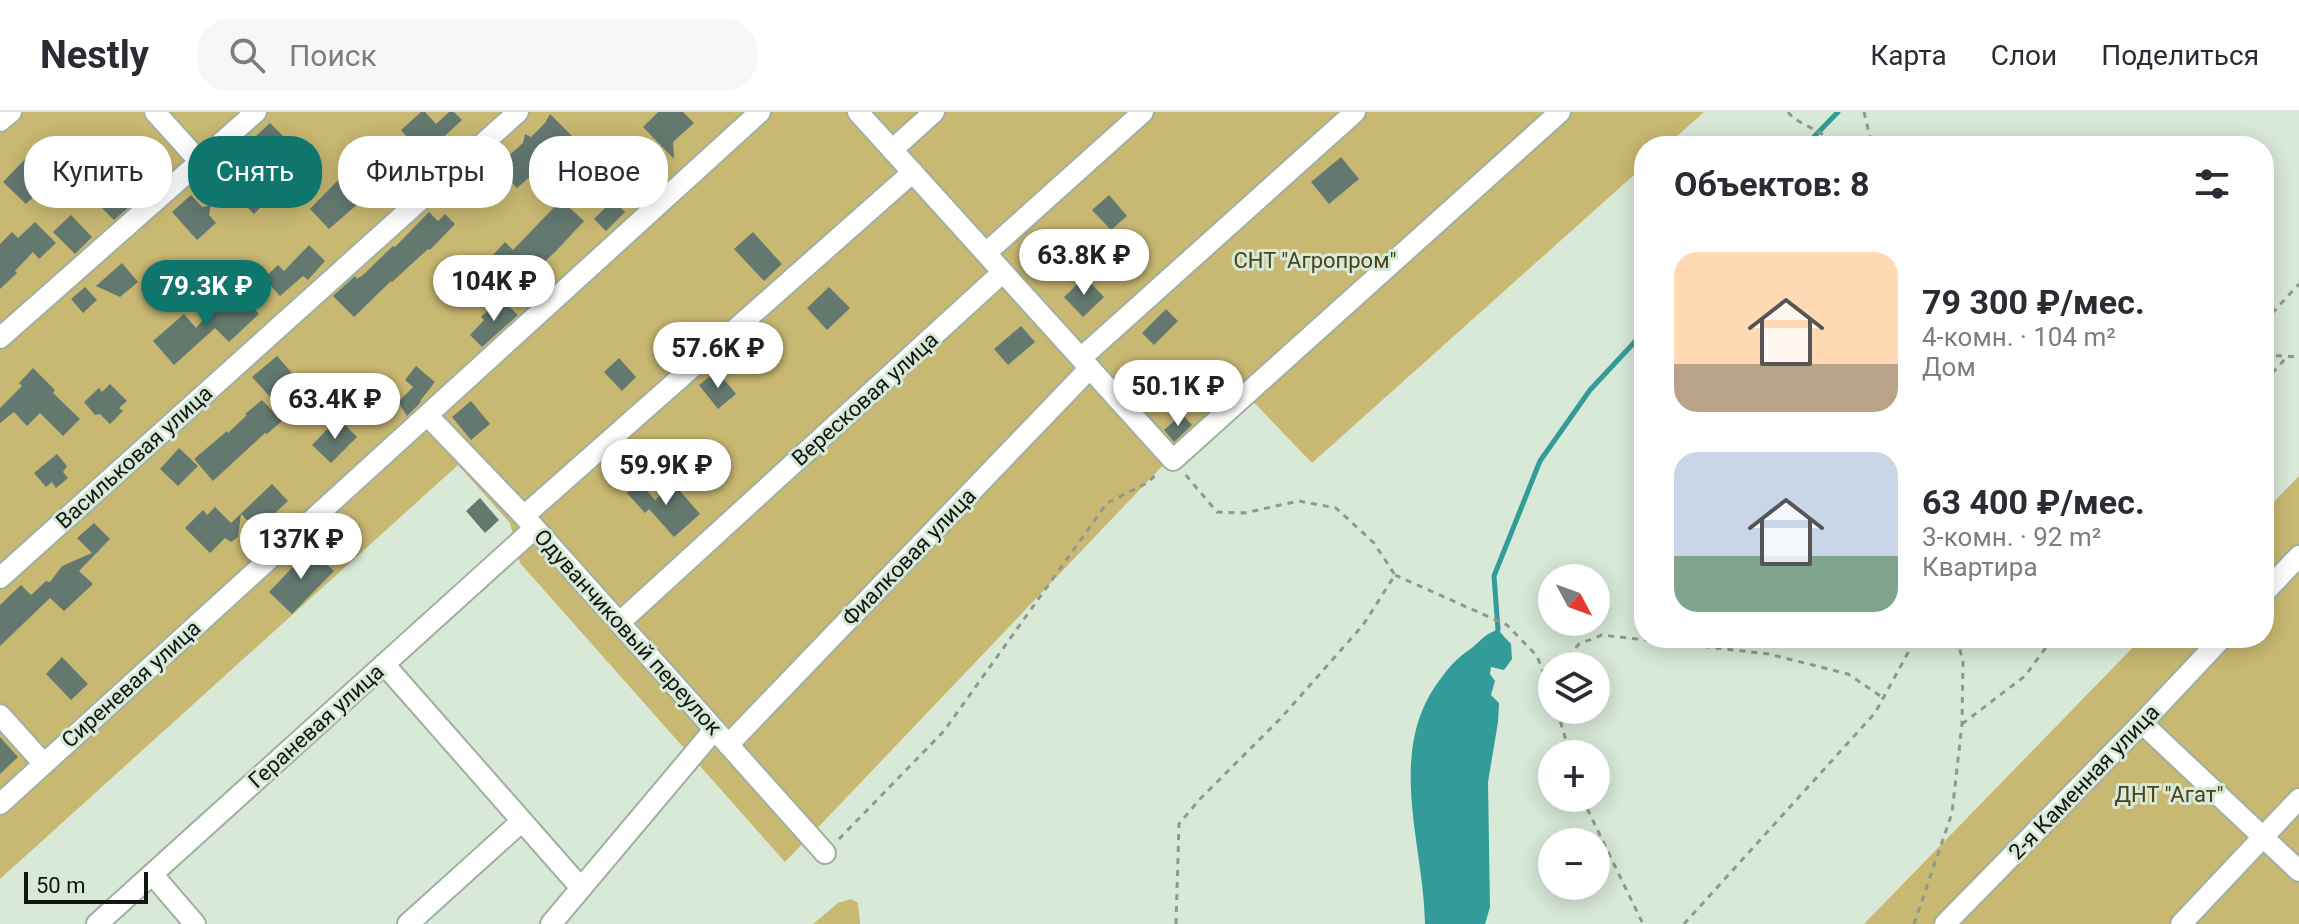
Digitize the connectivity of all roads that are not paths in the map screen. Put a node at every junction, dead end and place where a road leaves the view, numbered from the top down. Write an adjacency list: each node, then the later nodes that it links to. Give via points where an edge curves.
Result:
1 (11, 112): 11 (lane)
2 (155, 112): 13 (lane)
3 (256, 112): 12 (lane)
4 (518, 112): 24 (lane, Васильковая улица)
5 (760, 112): 21 (lane, Сиреневая улица)
6 (858, 112): 14 (lane)
7 (934, 112): 14 (lane)
8 (1143, 112): 17 (lane)
9 (1355, 112): 20 (lane, Фиалковая улица)
10 (1560, 112): 20 (lane, via 1173,460)
11 (0, 121)
12 (229, 136)
13 (188, 149)
14 (892, 150): 15 (lane)
15 (913, 172): 17 (lane); 22 (lane, Гераневая улица)
16 (188, 173): 19 (lane)
17 (986, 253): 18 (lane)
18 (1003, 272): 20 (lane); 26 (lane, Вересковая улица)
19 (0, 338)
20 (1086, 363): 31 (lane, Фиалковая улица)
21 (427, 415): 22 (lane, Одуванчиковый переулок); 32 (lane, Сиреневая улица)
22 (529, 522): 26 (lane, Одуванчиковый переулок); 28 (lane, Гераневая улица)
23 (2299, 556): 25 (lane)
24 (0, 578)
25 (2274, 582)
26 (619, 623): 31 (lane, Одуванчиковый переулок)
27 (2213, 648): 30 (lane, 2-я Каменная улица)
28 (384, 664): 35 (lane); 39 (lane, Гераневая улица)
29 (0, 715): 32 (lane)
30 (2142, 723): 36 (lane); 45 (lane, 2-я Каменная улица)
31 (721, 737): 37 (lane, Одуванчиковый переулок); 40 (lane, Фиалковая улица)
32 (44, 764): 34 (lane, Сиреневая улица)
33 (2299, 799): 36 (lane)
34 (0, 804)
35 (522, 821): 40 (lane); 43 (lane)
36 (2263, 837): 38 (lane); 46 (lane)
37 (825, 853)
38 (2299, 871)
39 (152, 874): 41 (lane, Гераневая улица); 42 (lane)
40 (581, 888): 44 (lane, Фиалковая улица)
41 (97, 924)
42 (195, 924)
43 (408, 924)
44 (551, 924)
45 (1945, 924)
46 (2181, 924)

